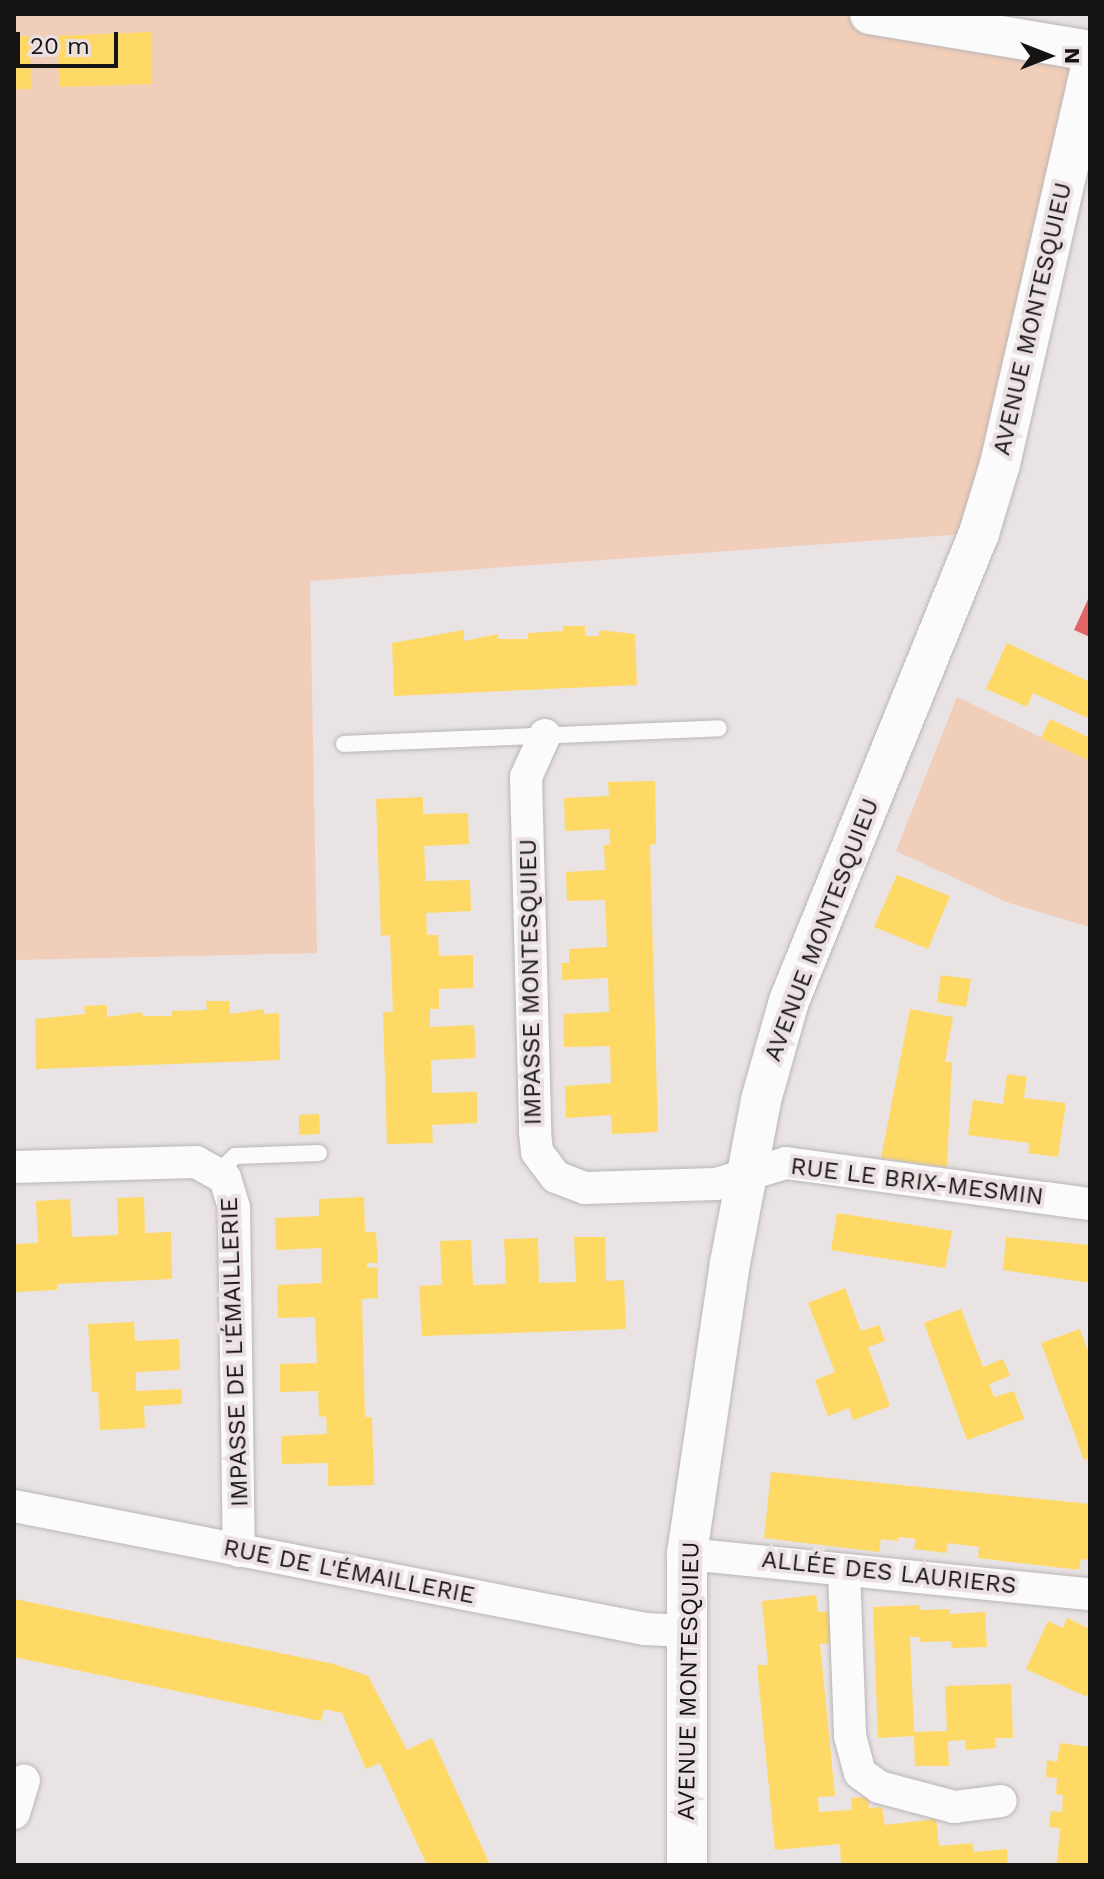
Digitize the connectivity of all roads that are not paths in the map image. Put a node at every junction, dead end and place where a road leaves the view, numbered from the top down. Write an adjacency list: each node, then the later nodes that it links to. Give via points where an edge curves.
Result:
1 (870, 14): 2 (street)
2 (1090, 51)
3 (1090, 70): 10 (street, AVENUE MONTESQUIEU, via 983,522 789,1001 773,1048)
4 (719, 728): 5 (lane)
5 (545, 735): 6 (lane); 10 (street, IMPASSE MONTESQUIEU, via 526,777 537,1152 556,1177 585,1188 716,1184)
6 (344, 744)
7 (319, 1153): 9 (lane, via 235,1156)
8 (14, 1167): 9 (street, IMPASSE DE L'ÉMAILLERIE, via 196,1162)
9 (218, 1172): 13 (street, IMPASSE DE L'ÉMAILLERIE, via 230,1187 234,1208)
10 (745, 1176): 11 (street, RUE LE BRIX-MESMIN, via 786,1163); 14 (street, AVENUE MONTESQUIEU)
11 (1090, 1204)
12 (14, 1506): 13 (street, RUE DE L'ÉMAILLERIE)
13 (239, 1551): 17 (street, RUE DE L'ÉMAILLERIE, via 660,1631)
14 (687, 1554): 15 (street, ALLÉE DES LAURIERS); 17 (street, AVENUE MONTESQUIEU)
15 (844, 1570): 16 (street, ALLÉE DES LAURIERS); 19 (street, via 850,1736 860,1773 879,1787 954,1807)
16 (1090, 1594)
17 (685, 1631): 21 (street, AVENUE MONTESQUIEU)
18 (24, 1781): 20 (street)
19 (1001, 1801)
20 (14, 1813)
21 (687, 1865)

